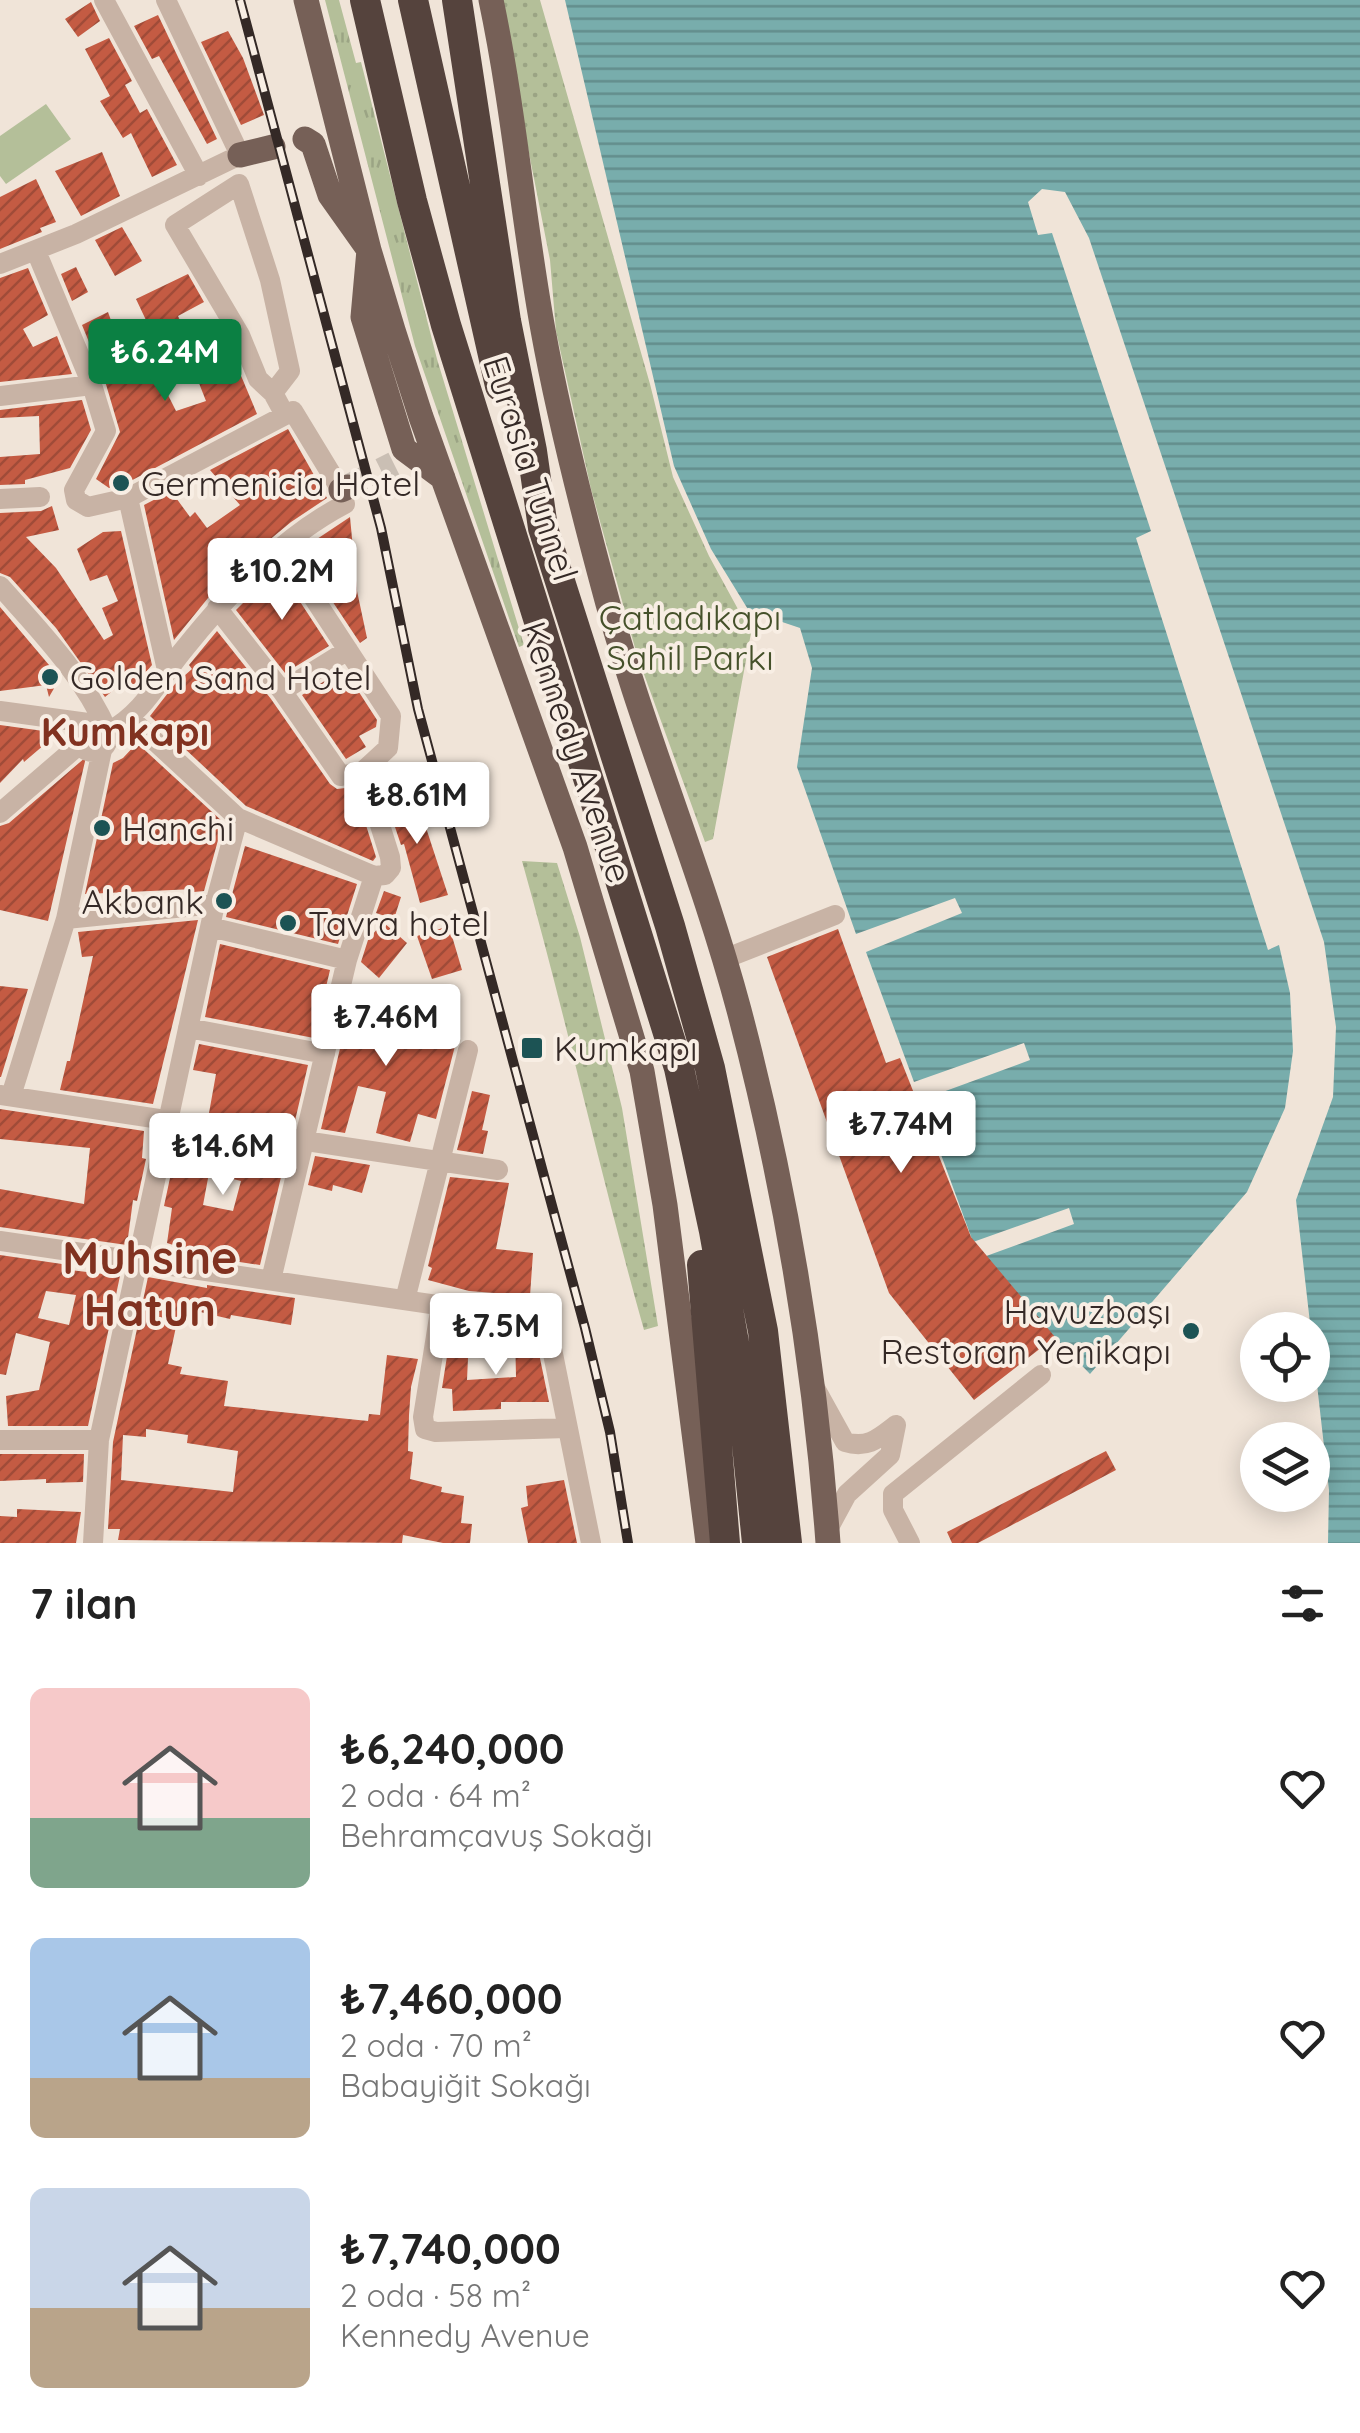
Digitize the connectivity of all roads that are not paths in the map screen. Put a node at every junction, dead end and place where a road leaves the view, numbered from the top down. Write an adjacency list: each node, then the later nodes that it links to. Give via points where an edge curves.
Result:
1 (104, 0): 11 (street)
2 (166, 0): 10 (street)
3 (306, 0): 13 (main road, Kennedy Avenue)
4 (364, 0): 48 (highway, Eurasia Tunnel, via 446,324)
5 (412, 0): 23 (highway, Eurasia Tunnel, via 494,369)
6 (457, 0): 23 (highway)
7 (490, 0): 43 (main road, Kennedy Avenue, via 572,465 630,681)
8 (305, 139): 13 (main road, via 314,144 330,196)
9 (272, 147): 10 (main road)
10 (240, 156): 11 (street)
11 (199, 176): 12 (street)
12 (36, 250): 14 (street); 15 (street)
13 (369, 250): 19 (main road, Kennedy Avenue); 19 (main road, via 363,317 399,456)
14 (0, 264)
15 (92, 386): 17 (street); 21 (street, via 106,431 74,490 76,500 88,507)
16 (273, 393): 16 (street, via 290,371 239,184 175,225 240,334 258,379); 18 (street)
17 (0, 396)
18 (289, 413): 21 (street); 24 (street, via 344,489 345,504)
19 (443, 478): 67 (main road, Kennedy Avenue, via 575,847 642,1072)
20 (40, 497): 22 (street)
21 (128, 498): 28 (street)
22 (0, 499)
23 (543, 528): 70 (highway, via 710,1068 764,1330)
24 (280, 548): 26 (street); 27 (street)
25 (0, 586): 33 (street, via 57,650 98,710)
26 (218, 608): 28 (street); 29 (street)
27 (348, 650): 29 (street); 35 (street, via 391,716 388,748)
28 (167, 670): 31 (street)
29 (282, 691): 35 (street, via 341,776)
30 (0, 711): 32 (street)
31 (132, 720): 33 (street); 37 (street)
32 (88, 723): 33 (street, via 98,722); 34 (street, via 78,734)
33 (105, 741): 34 (street, via 87,751); 41 (street)
34 (80, 744): 36 (street)
35 (363, 771): 38 (street, via 390,858 385,875)
36 (0, 812)
37 (238, 818): 38 (street); 39 (street)
38 (374, 876): 44 (street)
39 (215, 904): 41 (street); 42 (street)
40 (835, 915): 43 (street)
41 (66, 919): 49 (street)
42 (210, 927): 44 (street); 45 (street)
43 (724, 959): 60 (main road, Kennedy Avenue, via 759,1095)
44 (347, 960): 47 (street)
45 (188, 1028): 47 (street); 50 (street)
46 (468, 1050): 52 (street)
47 (325, 1054): 51 (street)
48 (679, 1068): 68 (highway, via 704,1274); 69 (highway, via 740,1376)
49 (6, 1096): 50 (street)
50 (168, 1120): 51 (street); 55 (street)
51 (305, 1140): 52 (street); 56 (street)
52 (439, 1160): 53 (street); 57 (street)
53 (498, 1170)
54 (0, 1241): 55 (street)
55 (137, 1261): 56 (street); 63 (street)
56 (271, 1280): 57 (street)
57 (405, 1300): 58 (street)
58 (440, 1305): 61 (street, via 547,1324); 61 (street, via 425,1428)
59 (1041, 1375): 71 (street, via 893,1494 893,1510)
60 (813, 1384): 64 (main road, Kennedy Avenue); 64 (street, via 845,1442 869,1444 896,1425 890,1455 847,1494)
61 (567, 1428): 66 (street)
62 (0, 1440): 63 (street)
63 (99, 1440): 65 (street)
64 (828, 1537)
65 (94, 1543)
66 (591, 1543)
67 (708, 1543)
68 (725, 1543)
69 (757, 1543)
70 (787, 1543)
71 (910, 1543)

